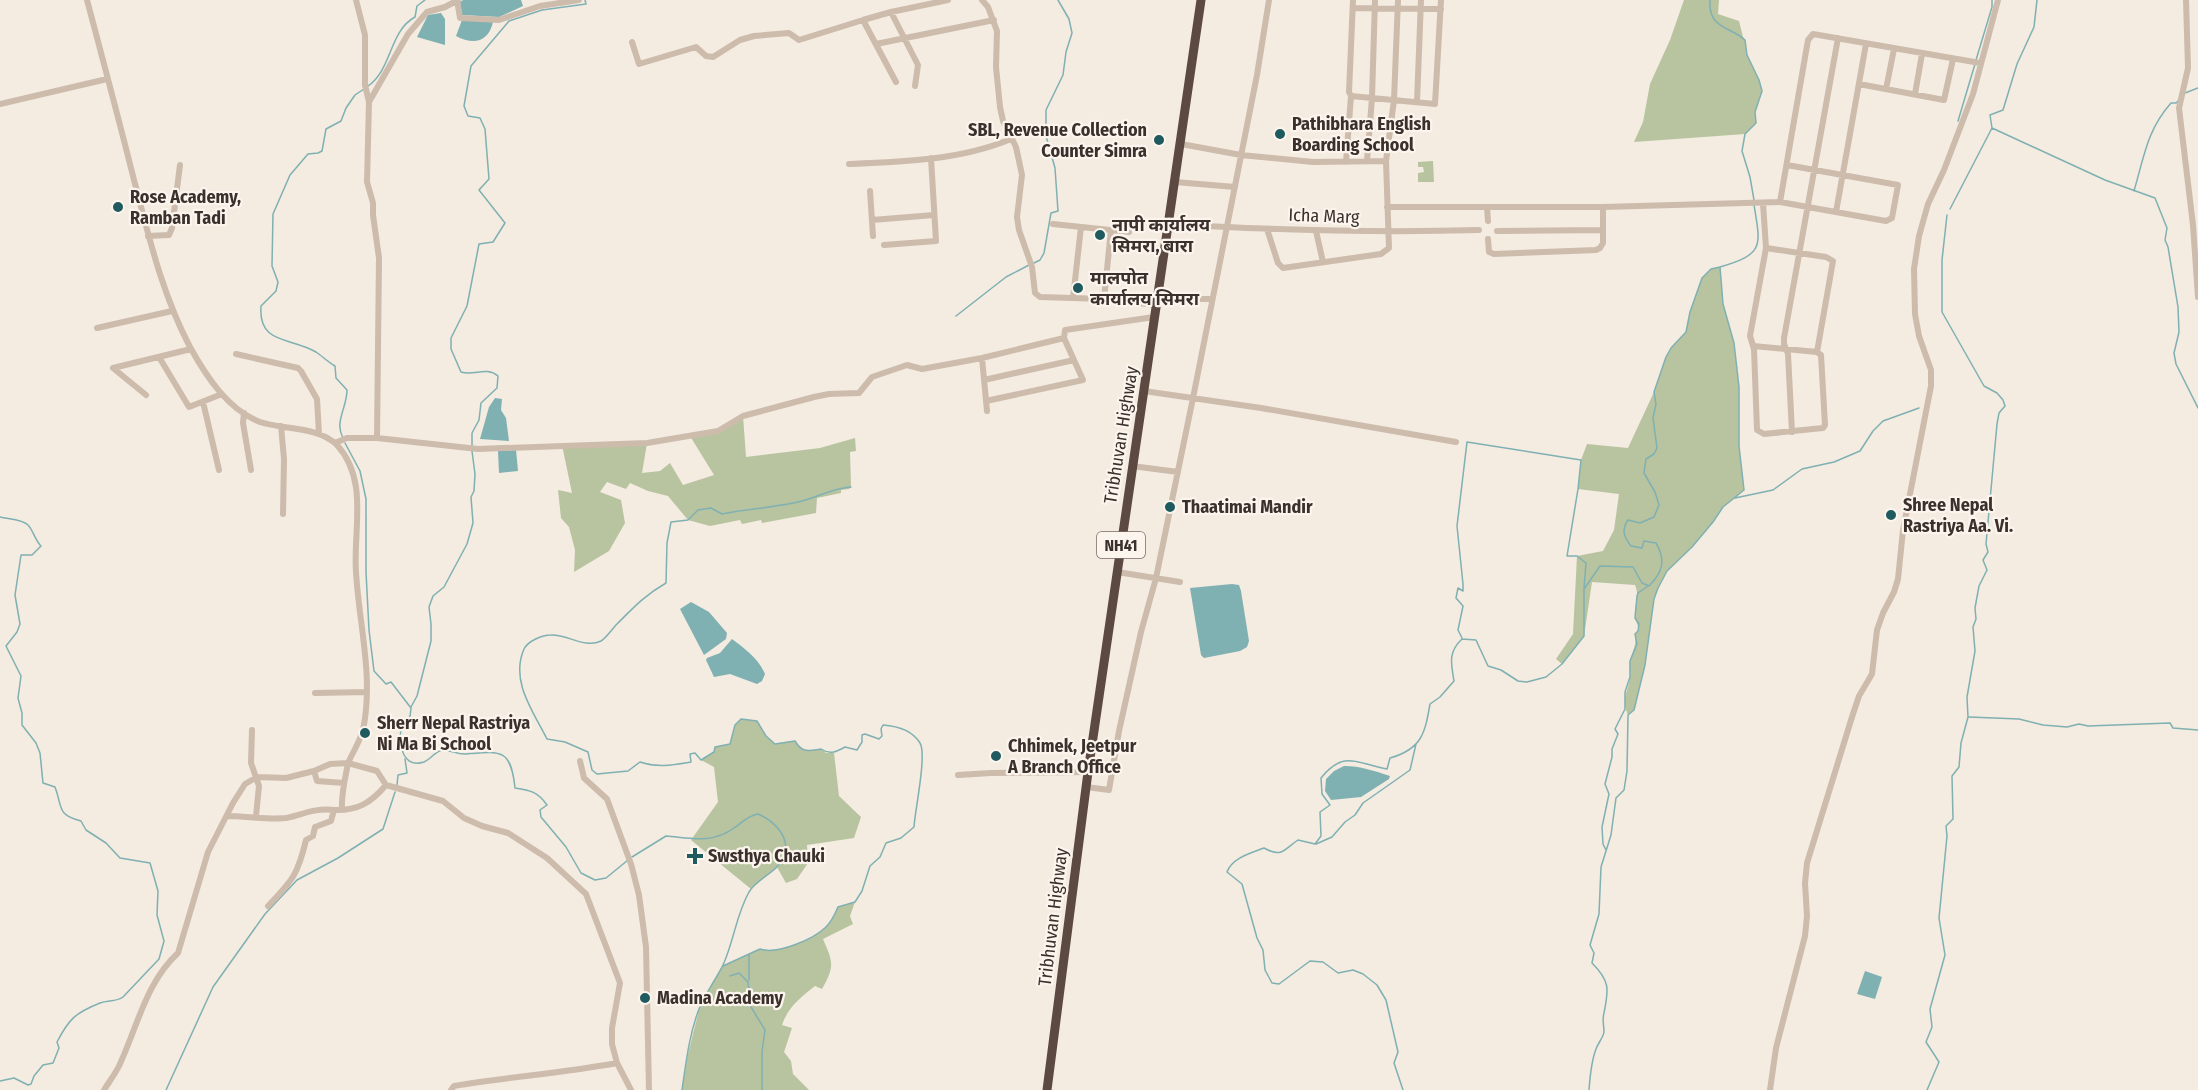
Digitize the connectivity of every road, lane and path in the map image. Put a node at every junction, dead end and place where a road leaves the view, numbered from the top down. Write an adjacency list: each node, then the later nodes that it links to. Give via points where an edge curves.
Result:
1 (87, 0): 33 (street)
2 (356, 0): 42 (street, via 365,35 365,89)
3 (458, 0): 4 (street, via 460,18 499,20 540,6); 42 (street, via 427,12 408,34)
4 (579, 0)
5 (948, 0): 21 (street)
6 (982, 0): 23 (street)
7 (1201, 0): 46 (highway, Tribhuvan Highway / NH41)
8 (1269, 0): 47 (street)
9 (1353, 0): 17 (street)
10 (1375, 0): 16 (street)
11 (1398, 0): 18 (street)
12 (1421, 0): 19 (street)
13 (1441, 0): 20 (street)
14 (1998, 0): 32 (street)
15 (2186, 0): 89 (street, via 2188,68 2179,108)
16 (1375, 8): 17 (street); 18 (street); 40 (street)
17 (1353, 9): 39 (street)
18 (1398, 9): 19 (street); 41 (street)
19 (1421, 9): 20 (street); 43 (street)
20 (1441, 9): 43 (street, via 1436,104)
21 (891, 12): 22 (street); 24 (street)
22 (863, 20): 26 (street, via 799,40 789,33 754,36 713,57 696,47 639,64); 27 (street)
23 (994, 20): 24 (street); 45 (street, via 1000,108)
24 (904, 38): 27 (street); 36 (street, via 918,65)
25 (1838, 38): 28 (street); 54 (street, via 1817,33 1808,40); 55 (street)
26 (632, 42)
27 (876, 44): 34 (street)
28 (1866, 44): 29 (street); 35 (street)
29 (1894, 49): 30 (street); 37 (street)
30 (1922, 54): 31 (street); 38 (street)
31 (1953, 59): 32 (street); 38 (street, via 1944,100)
32 (1977, 63): 152 (street, via 1973,94 1919,236 1913,285 1915,314 1931,370 1931,386 1903,530 1898,579 1880,621 1872,674 1859,696 1807,864 1805,936 1776,1048)
33 (107, 79): 44 (street); 82 (street)
34 (896, 82)
35 (1859, 84): 37 (street); 56 (street)
36 (915, 86)
37 (1886, 89): 38 (street)
38 (1915, 94)
39 (1351, 96): 40 (street); 51 (street)
40 (1372, 98): 41 (street); 49 (street)
41 (1394, 100): 43 (street); 50 (street)
42 (369, 102): 118 (street, via 367,182 379,258)
43 (1417, 102)
44 (0, 104)
45 (1011, 140): 48 (street, via 980,151); 90 (street, via 1022,175 1018,230 1031,264 1035,293 1040,297)
46 (1180, 144): 47 (street); 57 (highway, Tribhuvan Highway / NH41)
47 (1241, 155): 51 (street); 58 (street)
48 (931, 158): 52 (street); 67 (street)
49 (1367, 161): 50 (street); 51 (street)
50 (1386, 161): 62 (street)
51 (1346, 162)
52 (849, 164)
53 (180, 165): 82 (street, via 169,235)
54 (1787, 165): 55 (street); 60 (street)
55 (1815, 169): 56 (street); 65 (street)
56 (1842, 174): 66 (street); 66 (street, via 1898,185 1889,220)
57 (1174, 182): 58 (street); 71 (highway, Tribhuvan Highway / NH41)
58 (1234, 187): 73 (street)
59 (870, 191): 68 (street)
60 (1780, 202): 61 (street); 65 (street)
61 (1756, 203): 64 (street); 86 (street)
62 (1387, 207): 63 (street); 81 (street)
63 (1487, 207): 64 (street); 69 (street)
64 (1603, 207): 77 (street)
65 (1808, 207): 66 (street); 87 (street)
66 (1836, 212)
67 (934, 215): 68 (street); 85 (street, via 936,241)
68 (872, 220): 83 (street)
69 (1488, 221): 76 (street); 79 (street)
70 (1053, 224): 72 (street)
71 (1169, 224): 73 (street, Icha Marg); 93 (highway, Tribhuvan Highway / NH41)
72 (1081, 227): 75 (street); 90 (street)
73 (1227, 228): 74 (street, Icha Marg); 92 (street)
74 (1267, 229): 78 (street, Icha Marg); 88 (street, via 1280,267)
75 (1111, 230): 80 (street); 91 (street)
76 (1479, 230): 81 (street, Icha Marg); 84 (street)
77 (1603, 230): 79 (street); 84 (street, via 1602,246 1596,250 1494,254 1489,252)
78 (1316, 231): 81 (street, Icha Marg); 88 (street)
79 (1497, 231): 84 (street)
80 (1129, 232)
81 (1388, 233): 88 (street, via 1385,253)
82 (148, 236): 94 (street)
83 (873, 236)
84 (1488, 239)
85 (884, 245)
86 (1766, 248): 87 (street); 98 (street, via 1750,336)
87 (1800, 254): 99 (street); 101 (street, via 1833,261)
88 (1323, 262)
89 (2198, 297)
90 (1073, 298): 91 (street)
91 (1104, 299): 93 (street)
92 (1212, 299): 93 (street); 110 (street)
93 (1157, 302): 95 (highway, Tribhuvan Highway / NH41)
94 (172, 311): 96 (street); 100 (street)
95 (1154, 317): 97 (street, via 1065,330); 107 (highway, Tribhuvan Highway / NH41)
96 (97, 328)
97 (1064, 338): 104 (street); 105 (street)
98 (1753, 346): 99 (street); 116 (street, via 1758,430 1764,434)
99 (1785, 348): 101 (street); 116 (street)
100 (191, 349): 103 (street); 108 (street)
101 (1817, 352): 116 (street, via 1823,360 1825,425 1820,430)
102 (237, 354): 117 (street, via 301,370 317,399)
103 (159, 357): 109 (street, via 113,368); 112 (street, via 189,407)
104 (982, 358): 106 (street); 118 (street, via 921,369 907,365 872,377 859,393 830,394 743,416 718,431 647,443 462,448)
105 (1074, 360): 106 (street); 111 (street, via 1083,380)
106 (984, 380): 111 (street)
107 (1144, 391): 110 (street); 121 (highway, Tribhuvan Highway / NH41)
108 (222, 394): 112 (street); 114 (street)
109 (146, 395)
110 (1194, 398): 119 (street); 124 (street)
111 (986, 401): 113 (street)
112 (203, 402): 122 (street)
113 (987, 411)
114 (244, 413): 115 (street, via 260,422); 123 (street)
115 (281, 426): 117 (street); 125 (street)
116 (1792, 432)
117 (319, 434): 120 (street)
118 (377, 438): 120 (street, via 347,438)
119 (1456, 442)
120 (338, 443): 129 (street, via 356,491 356,572)
121 (1132, 466): 124 (street); 126 (highway, Tribhuvan Highway / NH41)
122 (219, 470)
123 (251, 470)
124 (1178, 472): 127 (street)
125 (283, 514)
126 (1117, 572): 127 (street); 135 (highway, Tribhuvan Highway / NH41)
127 (1156, 578): 128 (street); 140 (street, via 1109,790)
128 (1180, 582)
129 (367, 692): 130 (street); 133 (street, via 363,730)
130 (315, 693)
131 (252, 730): 137 (street, via 251,763)
132 (580, 760): 150 (street, via 584,778 607,798 637,888 646,947)
133 (348, 763): 134 (street, via 330,764); 138 (street); 139 (street, via 377,771)
134 (314, 771): 137 (street, via 286,778); 138 (street, via 317,781)
135 (1088, 772): 136 (street); 140 (highway, Tribhuvan Highway / NH41)
136 (958, 775)
137 (257, 777): 143 (street, via 244,784); 144 (street)
138 (344, 783): 142 (street)
139 (386, 785): 142 (street, via 368,803); 146 (street, via 443,801 464,818 508,833 547,858 586,894 620,983 612,1028)
140 (1086, 788): 151 (highway, Tribhuvan Highway / NH41)
141 (334, 810): 142 (street); 144 (street, via 307,810 276,819); 145 (street, via 331,821 315,827 313,836 306,840 300,866 288,886)
142 (342, 810)
143 (228, 816): 144 (street); 147 (street, via 208,852 178,953 168,962 148,996 118,1068)
144 (256, 816)
145 (268, 906)
146 (617, 1063): 148 (street, via 454,1086); 149 (street)
147 (104, 1090)
148 (451, 1090)
149 (631, 1090)
150 (649, 1090)
151 (1047, 1090)
152 (1770, 1090)

